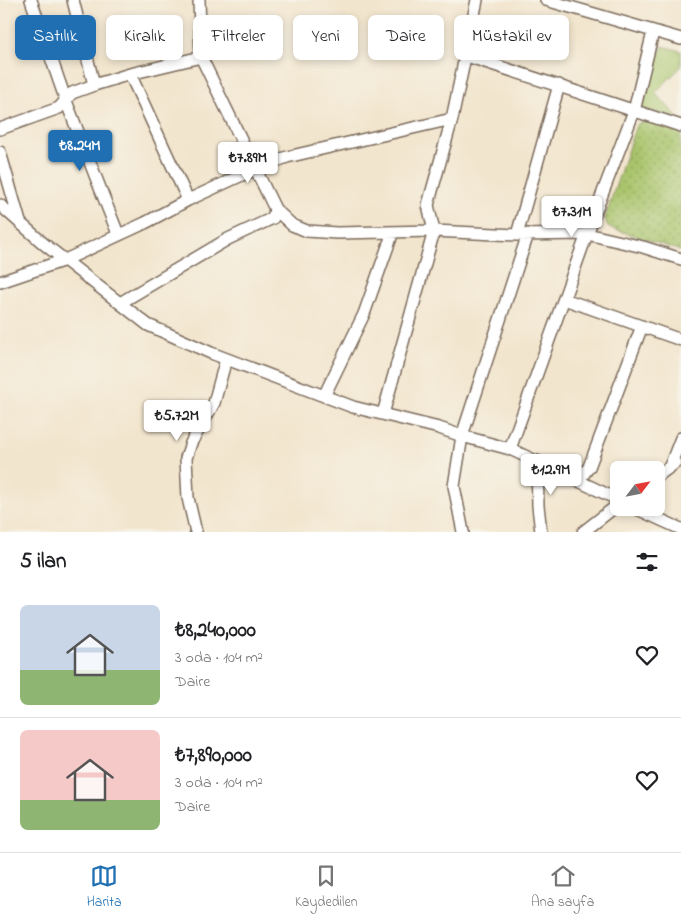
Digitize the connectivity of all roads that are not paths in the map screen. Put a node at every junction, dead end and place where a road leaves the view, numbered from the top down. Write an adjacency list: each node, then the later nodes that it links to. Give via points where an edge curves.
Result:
1 (31, 0): 17 (street)
2 (73, 0): 15 (street)
3 (200, 0): 6 (street)
4 (477, 0): 7 (street)
5 (546, 0): 8 (street)
6 (200, 15)
7 (473, 15)
8 (653, 32): 9 (street); 18 (street)
9 (681, 39)
10 (193, 60): 14 (street)
11 (202, 60): 23 (street)
12 (463, 60): 19 (street)
13 (480, 60): 16 (street)
14 (130, 74): 15 (street); 24 (street)
15 (94, 85): 17 (street, via 72,94)
16 (559, 85): 18 (street); 31 (street)
17 (66, 101): 21 (street, via 59,108); 30 (street)
18 (634, 111): 20 (street); 32 (street)
19 (452, 119): 23 (street, via 287,156); 28 (street, via 428,205)
20 (681, 126)
21 (0, 129)
22 (0, 152): 27 (street)
23 (255, 169): 24 (street); 26 (street)
24 (188, 200): 30 (street)
25 (0, 205): 27 (street)
26 (275, 209): 29 (street, via 292,225 307,231); 37 (street, via 273,218 228,239)
27 (21, 223): 34 (street)
28 (434, 231): 29 (street); 31 (street); 42 (street)
29 (393, 232): 41 (street, via 364,314)
30 (118, 234): 34 (street)
31 (522, 234): 32 (street); 43 (street)
32 (587, 234): 33 (street); 36 (street)
33 (681, 259)
34 (65, 260): 35 (street); 37 (street)
35 (0, 282)
36 (564, 299): 38 (street); 45 (street)
37 (120, 303): 40 (street, via 148,325)
38 (642, 326): 39 (street); 50 (street, via 589,467)
39 (681, 340)
40 (226, 359): 41 (street); 55 (street, via 214,403 186,458 188,498)
41 (324, 396): 42 (street)
42 (383, 414): 43 (street)
43 (462, 436): 45 (street); 56 (street, via 454,486)
44 (681, 438): 48 (street)
45 (510, 450): 47 (street)
46 (681, 459): 48 (street)
47 (537, 461): 50 (street); 57 (street)
48 (670, 466): 49 (street)
49 (665, 470)
50 (579, 480): 51 (street)
51 (610, 496)
52 (610, 511): 58 (street)
53 (653, 516): 54 (street)
54 (681, 529)
55 (196, 532)
56 (462, 532)
57 (541, 532)
58 (583, 532)

